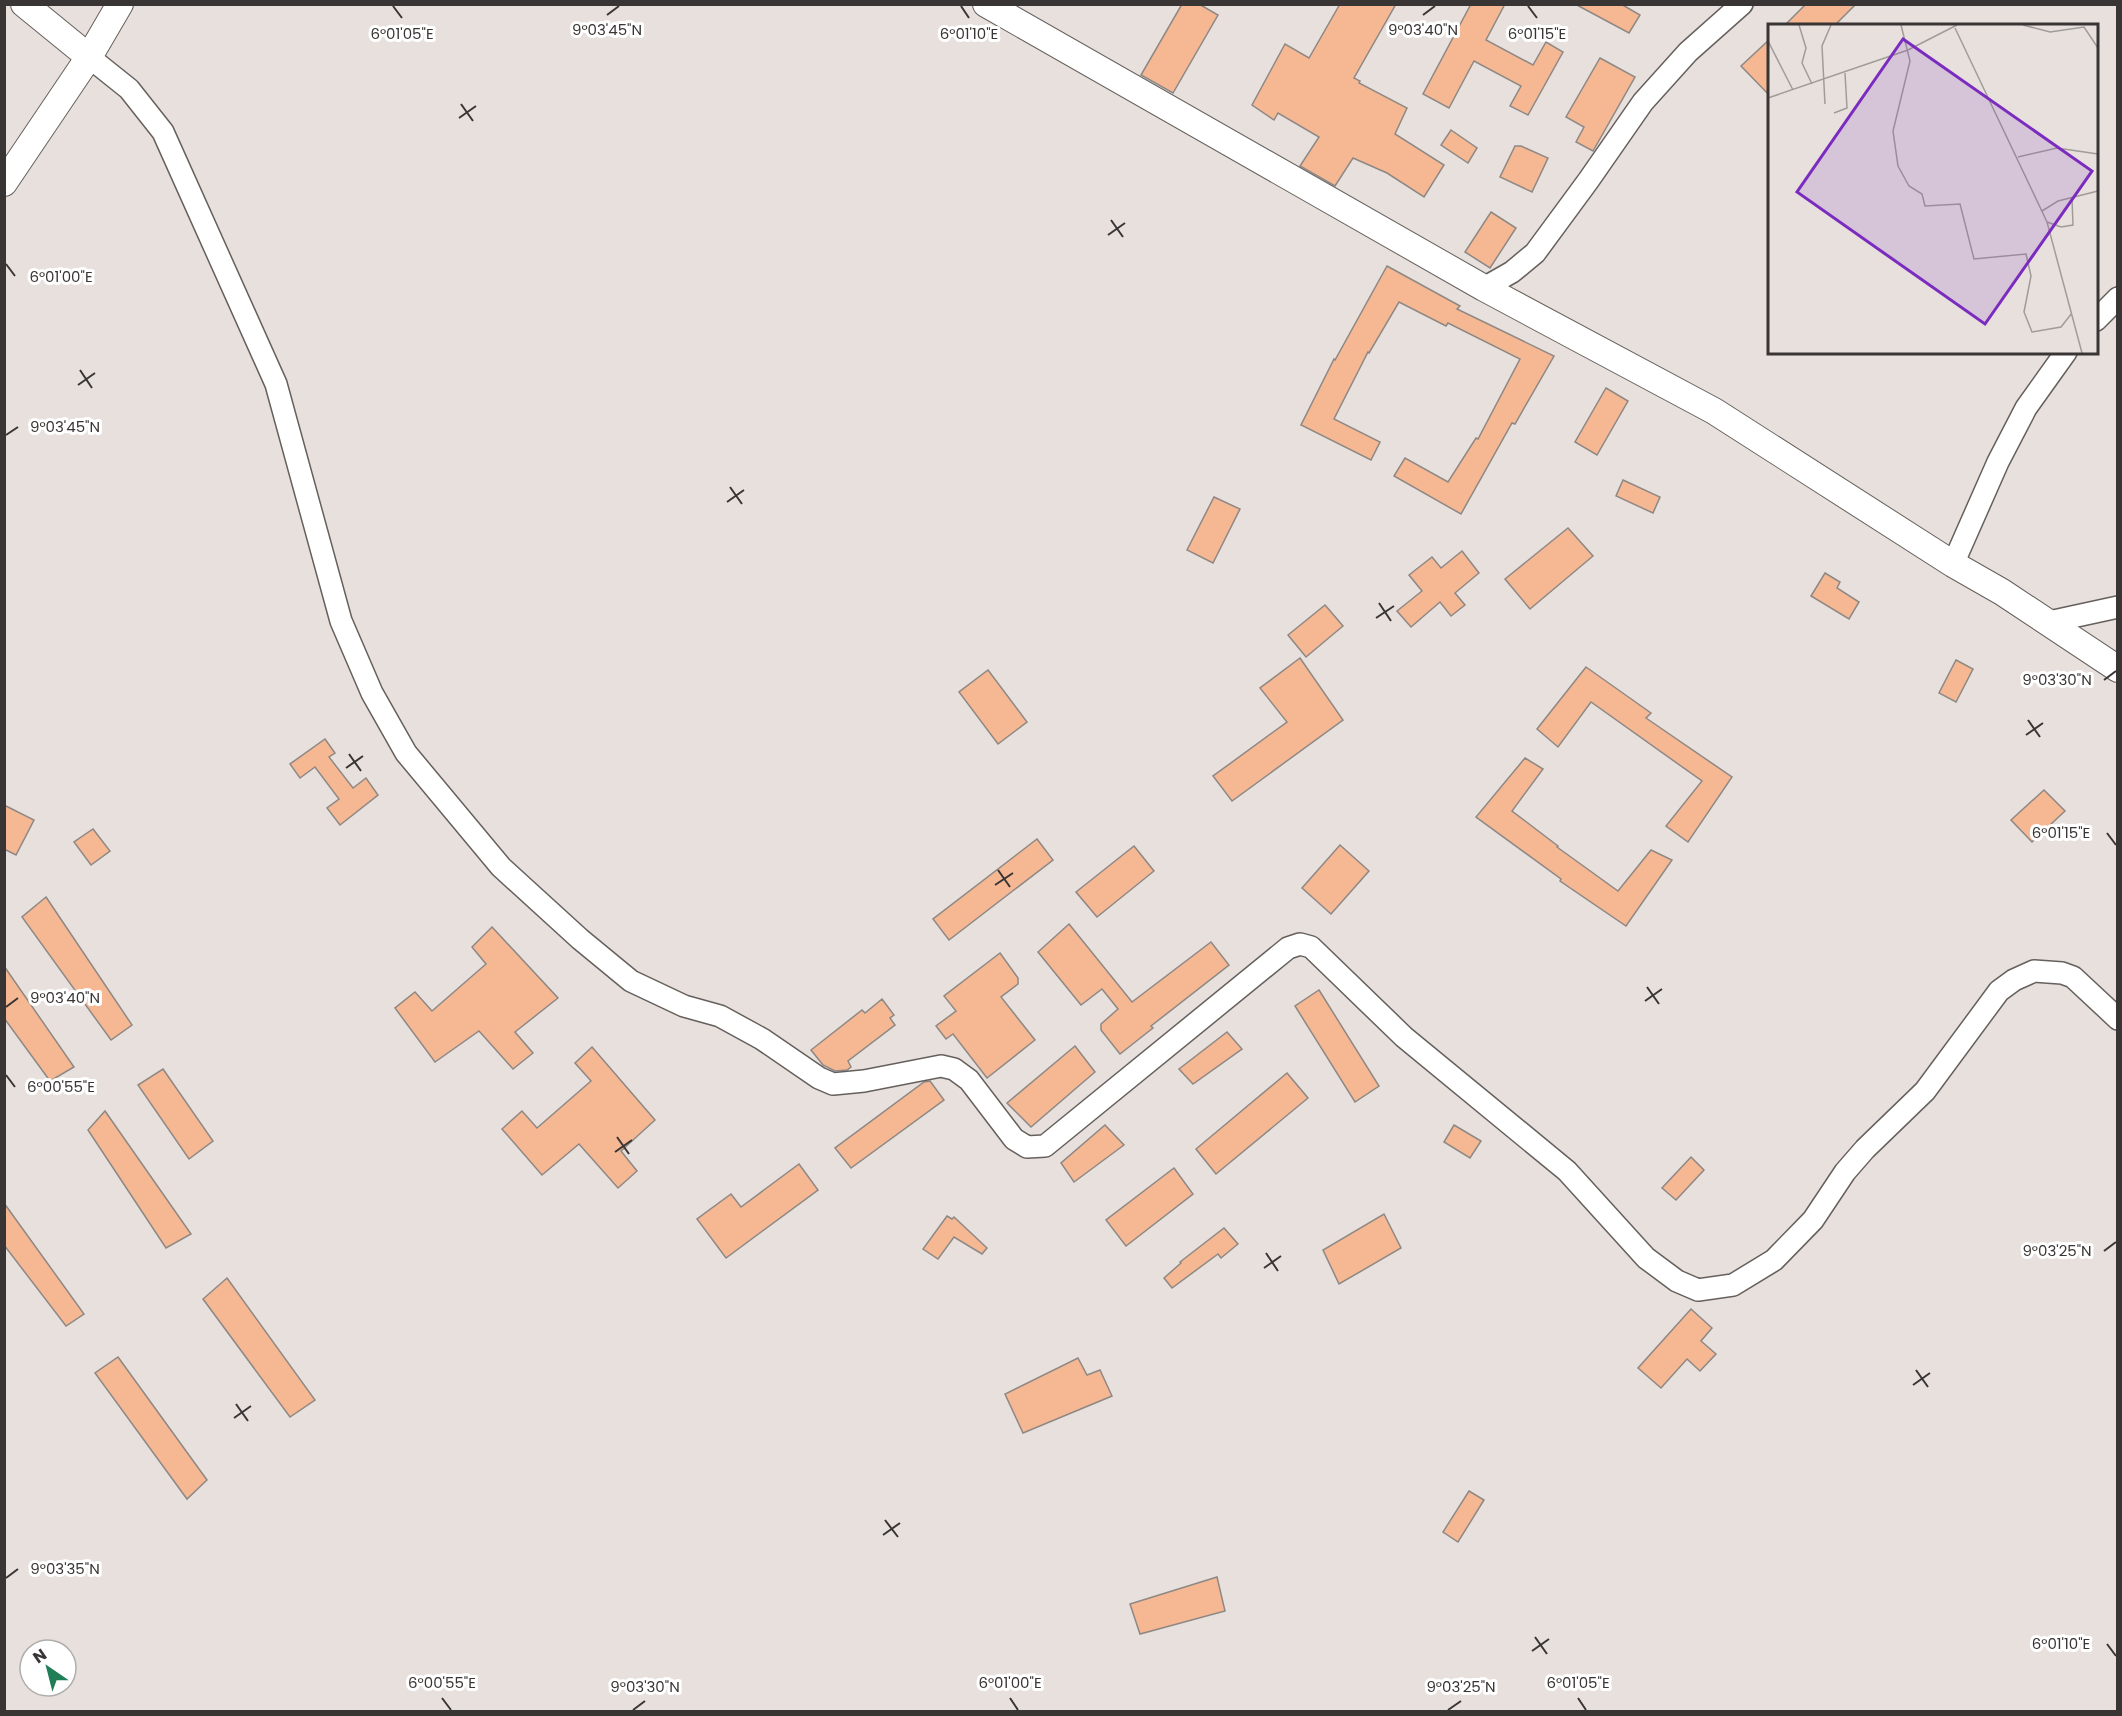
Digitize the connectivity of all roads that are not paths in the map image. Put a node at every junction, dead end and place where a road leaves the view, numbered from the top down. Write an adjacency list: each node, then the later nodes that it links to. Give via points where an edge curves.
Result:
1 (24, 4): 5 (street)
2 (120, 4): 5 (street)
3 (986, 4): 7 (street)
4 (1742, 4): 7 (street, via 1688,52 1643,102 1535,253)
5 (89, 57): 6 (street); 15 (street, via 129,89 163,132 276,384 341,621 372,693 406,753 501,867 630,981 684,1006 720,1016 819,1078 833,1084 941,1066 954,1069 969,1080 1014,1138 1028,1147 1045,1146 1288,948 1300,944 1311,947 1404,1037 1567,1171 1646,1258 1677,1281 1698,1290 1733,1285 1774,1260 1813,1220 1865,1149 1925,1090 2000,991 2014,980 2034,971 2073,977)
6 (4, 183)
7 (1484, 288): 11 (street, via 1714,411)
8 (2116, 303): 9 (street)
9 (2098, 319)
10 (2065, 354): 11 (street, via 2026,408)
11 (1953, 564): 13 (street)
12 (2118, 607): 13 (street)
13 (2049, 622): 14 (street)
14 (2118, 669)
15 (2118, 1019)

